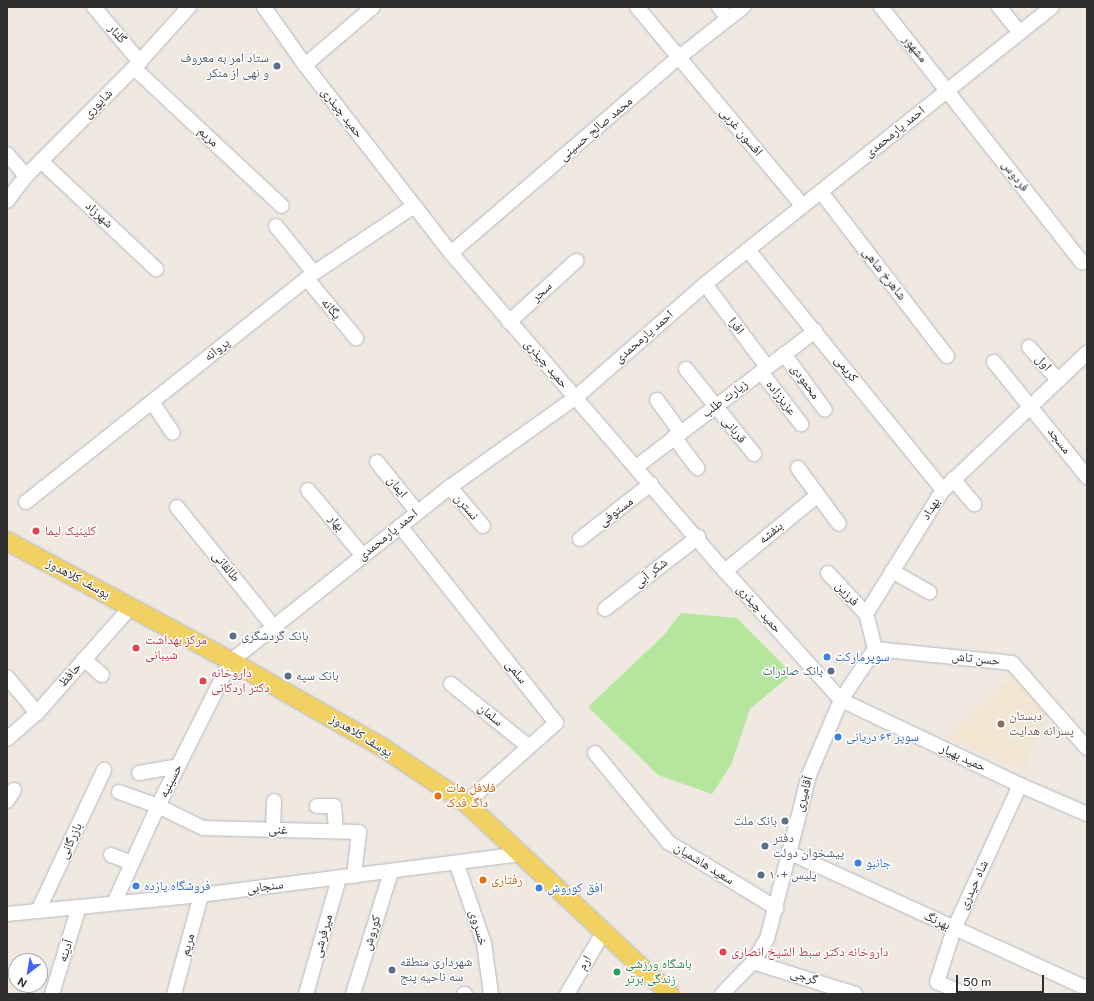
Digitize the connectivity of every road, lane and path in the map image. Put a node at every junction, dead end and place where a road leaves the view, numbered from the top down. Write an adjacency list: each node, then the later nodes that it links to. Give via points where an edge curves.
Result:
1 (94, 7): 14 (street, گلنار)
2 (189, 7): 14 (street, شاپوری)
3 (373, 7): 15 (street)
4 (637, 7): 13 (street, افسون غربی)
5 (719, 7): 11 (street)
6 (743, 7): 11 (street, محمد صالح حسینی)
7 (881, 7): 16 (street, مشهور)
8 (999, 7): 12 (street)
9 (1052, 7): 12 (street, احمد یارمحمدی)
10 (264, 10): 15 (street, حمید چیذری)
11 (728, 19): 13 (street, محمد صالح حسینی)
12 (1020, 33): 16 (street, احمد یارمحمدی)
13 (678, 58): 24 (street, افسون غربی); 27 (street, محمد صالح حسینی)
14 (137, 65): 18 (street, شاپوری); 22 (street, مریم)
15 (305, 65): 23 (street, حمید چیذری)
16 (948, 90): 20 (street, احمد یارمحمدی); 29 (street, فردوس)
17 (7, 154): 19 (street)
18 (41, 161): 19 (street, شاپوری); 30 (street, شهرزاد)
19 (26, 176): 21 (street, شاپوری)
20 (821, 192): 24 (street, احمد یارمحمدی); 39 (street, شاهرخ شاهی)
21 (7, 201)
22 (282, 206)
23 (414, 206): 27 (street, حمید چیذری); 31 (street, پروانه)
24 (803, 206): 26 (street, احمد یارمحمدی)
25 (276, 226): 31 (street)
26 (748, 250): 32 (street, احمد یارمحمدی); 34 (street, کریمی)
27 (451, 253): 33 (street, حمید چیذری)
28 (576, 261): 33 (street, سحر)
29 (1082, 262)
30 (156, 269)
31 (310, 276): 35 (street, یگانه); 46 (street, پروانه)
32 (705, 284): 42 (street, افرا); 44 (street, احمد یارمحمدی)
33 (509, 322): 44 (street, حمید چیذری)
34 (815, 331): 38 (street, زیارت طلب); 63 (street, کریمی)
35 (356, 338)
36 (1029, 347): 43 (street, اول)
37 (1087, 353): 43 (street, بهداد)
38 (784, 354): 42 (street, زیارت طلب); 49 (street, محمودی)
39 (947, 356)
40 (994, 362): 47 (street, مسجد)
41 (686, 369): 48 (street, قربانی)
42 (764, 369): 48 (street, زیارت طلب); 50 (street, عزیززاده)
43 (1058, 380): 47 (street, بهداد)
44 (575, 398): 55 (street, حمید چیذری); 61 (street, احمد یارمحمدی)
45 (657, 400): 52 (street)
46 (152, 402): 51 (street); 65 (street, پروانه)
47 (1030, 405): 58 (street, مسجد); 59 (street, بهداد)
48 (715, 406): 52 (street, زیارت طلب); 53 (street, قربانی)
49 (826, 410)
50 (801, 424)
51 (173, 433)
52 (677, 435): 55 (street, زیارت طلب); 56 (street)
53 (754, 454)
54 (377, 462): 68 (street, ایمان)
55 (636, 467): 60 (street, حمید چیذری)
56 (697, 468)
57 (798, 468): 64 (street)
58 (1087, 477)
59 (953, 479): 63 (street, بهداد); 66 (street)
60 (651, 484): 72 (street, حمید چیذری); 73 (street, مستوفی)
61 (450, 487): 68 (street, احمد یارمحمدی); 71 (street, نسترن)
62 (308, 490): 75 (street, بهار)
63 (943, 490): 76 (street, بهداد)
64 (818, 495): 69 (street); 77 (street, بنفشه)
65 (26, 502)
66 (974, 504)
67 (177, 507): 83 (street, طالقانی)
68 (418, 512): 70 (street, احمد یارمحمدی)
69 (839, 524)
70 (400, 526): 75 (street, احمد یارمحمدی); 93 (street, سلمی, via 556,723)
71 (483, 526)
72 (698, 537): 77 (street, حمید چیذری); 81 (street, شکر آبی)
73 (580, 539)
74 (7, 541): 80 (main road, یوسف کلاهدوز)
75 (363, 556): 83 (street, احمد یارمحمدی)
76 (892, 570): 79 (street); 82 (street, بهداد)
77 (725, 571): 90 (street, حمید چیذری)
78 (828, 573): 82 (street, فرزین)
79 (929, 592)
80 (130, 608): 85 (street, حافظ); 86 (main road, یوسف کلاهدوز)
81 (605, 609)
82 (866, 614): 84 (street)
83 (274, 626): 86 (street, احمد یارمحمدی)
84 (875, 649): 90 (street); 94 (street, حسن تاش, via 1012,663)
85 (84, 659): 87 (street); 91 (street, حافظ)
86 (232, 661): 96 (street, حسینیه); 102 (main road, یوسف کلاهدوز, via 382,747)
87 (102, 675)
88 (7, 677): 91 (street)
89 (451, 684): 93 (street, سلمان)
90 (841, 700): 99 (street, حمید بهیار); 108 (street, آقامیری, via 809,775)
91 (37, 713): 92 (street, حافظ)
92 (7, 739)
93 (529, 747): 102 (street, سلمی)
94 (1087, 748)
95 (595, 753): 119 (street, سعید هاشمیان, via 668,842)
96 (178, 766): 98 (street); 103 (street, حسینیه)
97 (104, 770): 120 (street, بازرگانی)
98 (139, 773)
99 (1020, 786): 105 (street, حمید بهیار); 122 (street, شاه حیدری)
100 (119, 792): 103 (street, غنی)
101 (274, 801): 106 (street)
102 (466, 804): 109 (main road, یوسف کلاهدوز)
103 (158, 806): 106 (street, غنی, via 203,828); 111 (street, حسینیه)
104 (317, 806): 107 (street, via 334,806)
105 (1087, 814)
106 (273, 830): 107 (street, غنی)
107 (336, 832): 114 (street, غنی, via 359,832)
108 (788, 852): 119 (street, آقامیری); 122 (street, بهرنگ)
109 (521, 854): 112 (street, سنجابی); 123 (main road, یوسف کلاهدوز)
110 (110, 855): 111 (street)
111 (132, 863): 117 (street, حسینیه)
112 (457, 865): 113 (street, سنجابی); 130 (street, خسروی, via 484,943)
113 (391, 872): 114 (street, سنجابی); 129 (street, کوروش)
114 (354, 876): 115 (street, سنجابی)
115 (339, 878): 116 (street, سنجابی); 128 (street, میرفرشی)
116 (201, 895): 117 (street, سنجابی); 127 (street, مریم)
117 (114, 903): 118 (street, سنجابی)
118 (79, 907): 120 (street, سنجابی); 126 (street, آدینه)
119 (776, 908): 124 (street, آقامیری, via 767,939)
120 (38, 911): 121 (street, سنجابی)
121 (7, 914)
122 (954, 929): 125 (street, بهرنگ); 135 (street, شاه حیدری, via 937,982)
123 (603, 933): 131 (street, ارم); 132 (main road, یوسف کلاهدوز)
124 (753, 962): 133 (street, آقامیری); 134 (street, گرجی)
125 (1087, 988)
126 (52, 994)
127 (174, 994)
128 (306, 994)
129 (353, 994)
130 (491, 994)
131 (567, 994)
132 (670, 994)
133 (722, 994)
134 (855, 994)
135 (965, 994)

